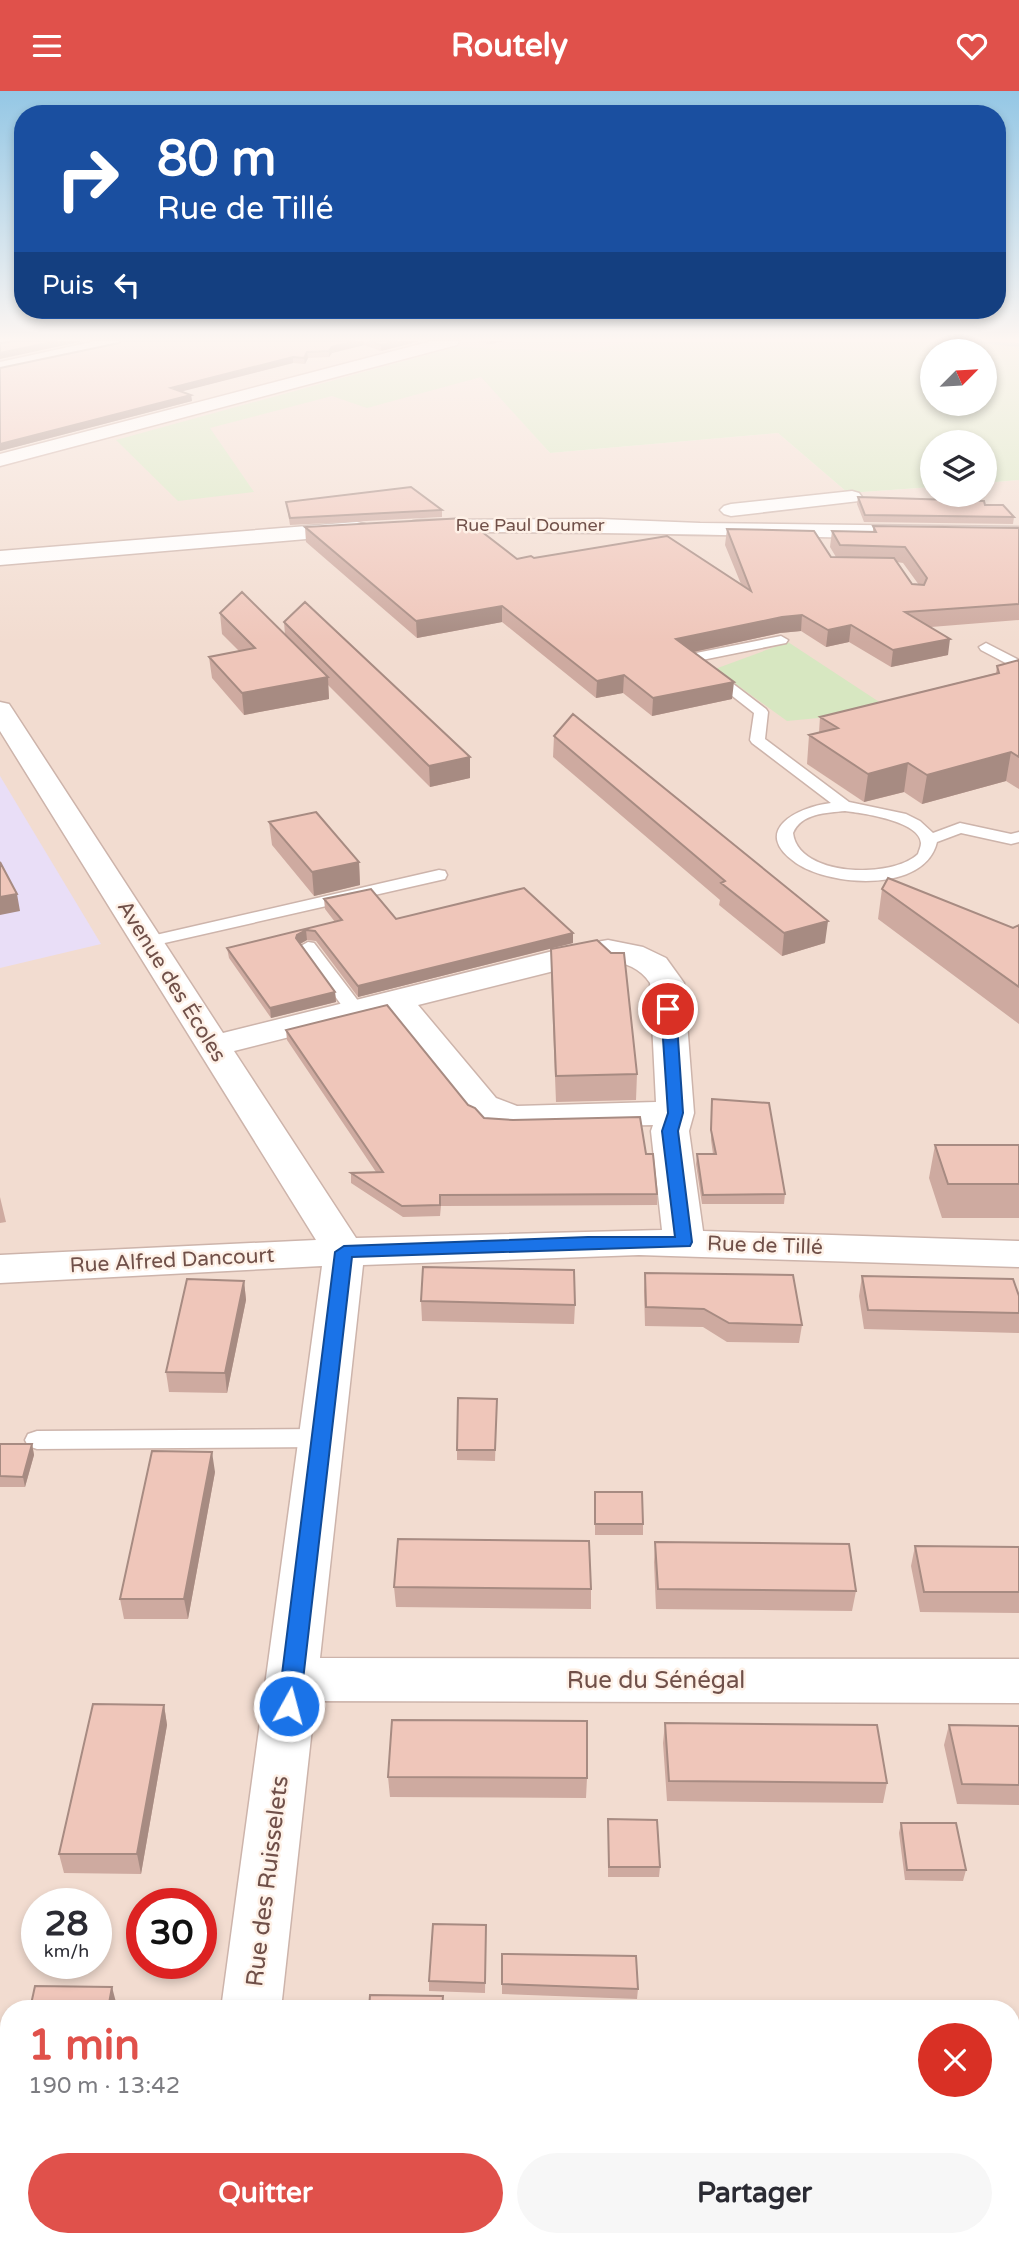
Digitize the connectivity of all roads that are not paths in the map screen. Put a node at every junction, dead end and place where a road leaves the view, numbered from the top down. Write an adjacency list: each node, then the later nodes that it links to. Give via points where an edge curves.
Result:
1 (70, 442): 2 (street)
2 (0, 460)
3 (852, 497): 4 (street)
4 (622, 525): 5 (street, Rue Paul Doumer, via 816,537); 6 (street, Rue Paul Doumer, via 491,524 223,538)
5 (1019, 534)
6 (2, 569)
7 (781, 640): 11 (lane, via 691,658 761,712 757,740)
8 (986, 647): 9 (lane)
9 (1019, 666)
10 (0, 710): 15 (street, Avenue des Écoles)
11 (845, 806): 12 (lane, via 907,820); 12 (lane, via 804,814 791,822 784,832 786,844 812,865 859,875 905,870 928,852)
12 (928, 840): 13 (lane, via 960,828)
13 (1016, 840)
14 (439, 875): 15 (lane)
15 (147, 942): 19 (street, Avenue des Écoles)
16 (308, 947): 18 (lane)
17 (396, 1000): 18 (street); 20 (street, via 482,1106 513,1117); 20 (street, via 573,956 608,950 631,954 654,965 667,983)
18 (355, 1010): 19 (street)
19 (213, 1045): 22 (street, Avenue des Écoles)
20 (676, 1113): 21 (street, via 670,1131)
21 (684, 1242): 22 (street, Rue de Tillé); 23 (street, Rue de Tillé)
22 (344, 1252): 24 (street, Rue Alfred Dancourt); 25 (street, Rue des Ruisselets)
23 (1019, 1254)
24 (0, 1269)
25 (321, 1438): 26 (lane); 27 (street, Rue des Ruisselets)
26 (37, 1440)
27 (292, 1679): 28 (street, Rue du Sénégal); 29 (street, Rue des Ruisselets)
28 (1019, 1681)
29 (252, 2000)

